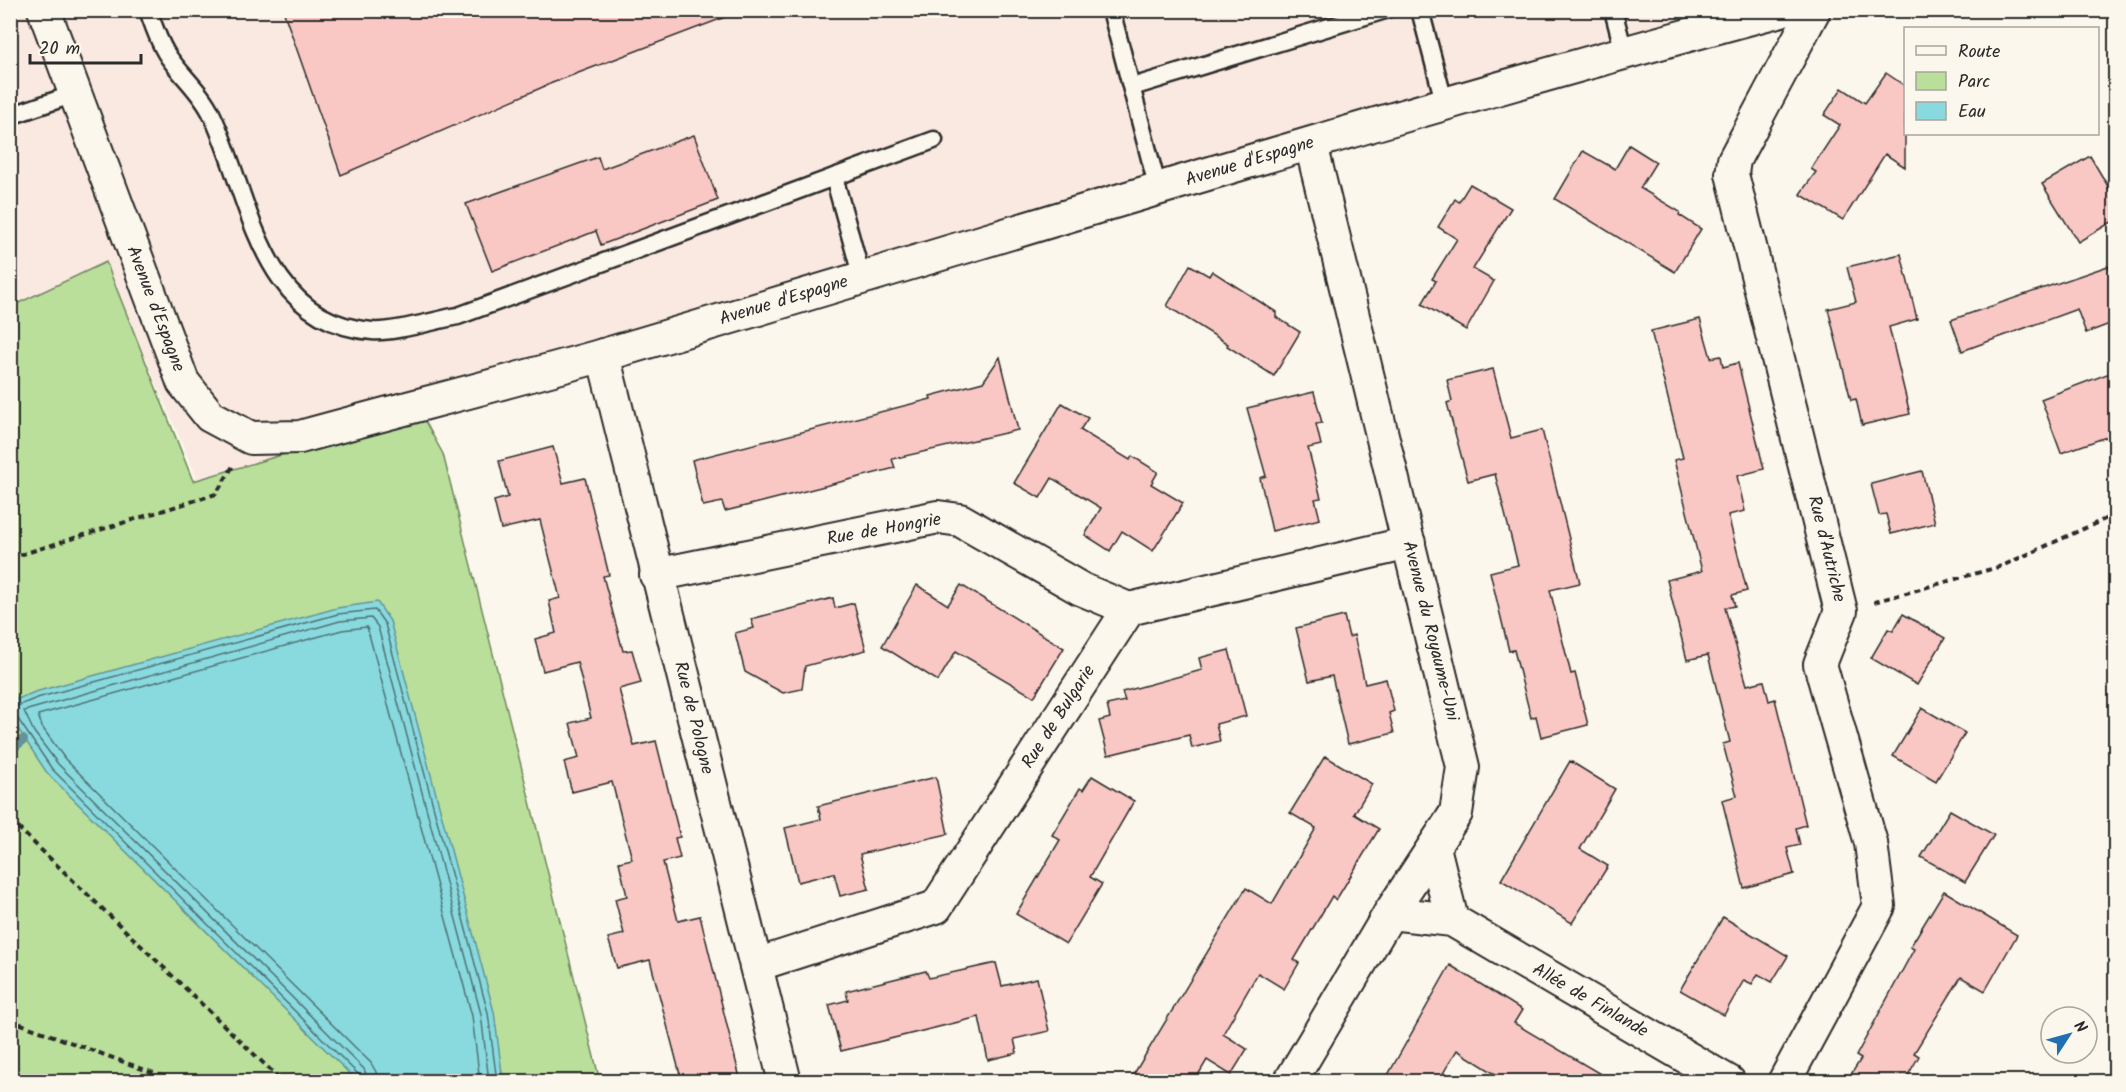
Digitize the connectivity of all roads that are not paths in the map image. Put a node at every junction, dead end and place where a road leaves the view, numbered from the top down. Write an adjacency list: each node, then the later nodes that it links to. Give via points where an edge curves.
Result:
1 (44, 10): 11 (street, Avenue d'Espagne)
2 (148, 10): 16 (lane, via 165,52 212,113 253,229 279,279 308,308 342,327 375,332 458,316)
3 (1111, 10): 10 (lane)
4 (1385, 10): 10 (lane)
5 (1420, 10): 12 (lane)
6 (1613, 10): 9 (lane)
7 (1782, 10): 9 (street, Avenue d'Espagne)
8 (1814, 10): 30 (street, Rue d'Autriche, via 1734,160 1732,174 1841,611 1820,664 1871,843 1880,906)
9 (1624, 52): 12 (street, Avenue d'Espagne)
10 (1132, 87): 17 (lane)
11 (74, 94): 13 (lane); 19 (street, Avenue d'Espagne, via 183,382 210,416 251,438 300,437)
12 (1445, 105): 15 (street, Avenue d'Espagne)
13 (10, 116)
14 (934, 140): 16 (lane)
15 (1311, 144): 17 (street, Avenue d'Espagne); 20 (street, Avenue du Royaume-Uni)
16 (834, 177): 18 (lane)
17 (1158, 189): 18 (street, Avenue d'Espagne)
18 (862, 278): 19 (street, Avenue d'Espagne)
19 (603, 355): 21 (street, Rue de Pologne)
20 (1409, 543): 22 (street); 23 (street, Avenue du Royaume-Uni, via 1463,767 1456,813)
21 (656, 575): 22 (street, Rue de Hongrie, via 938,518 960,520 1081,589); 26 (street, Rue de Pologne)
22 (1129, 609): 26 (street, Rue de Bulgarie, via 936,906)
23 (1434, 847): 24 (street, Avenue du Royaume-Uni); 25 (street)
24 (1390, 913): 25 (street, Allée de Finlande); 28 (street, Avenue du Royaume-Uni)
25 (1452, 920): 29 (street, Allée de Finlande)
26 (756, 965): 27 (street, Rue de Pologne)
27 (785, 1082)
28 (1290, 1082)
29 (1729, 1082)
30 (1784, 1082)

